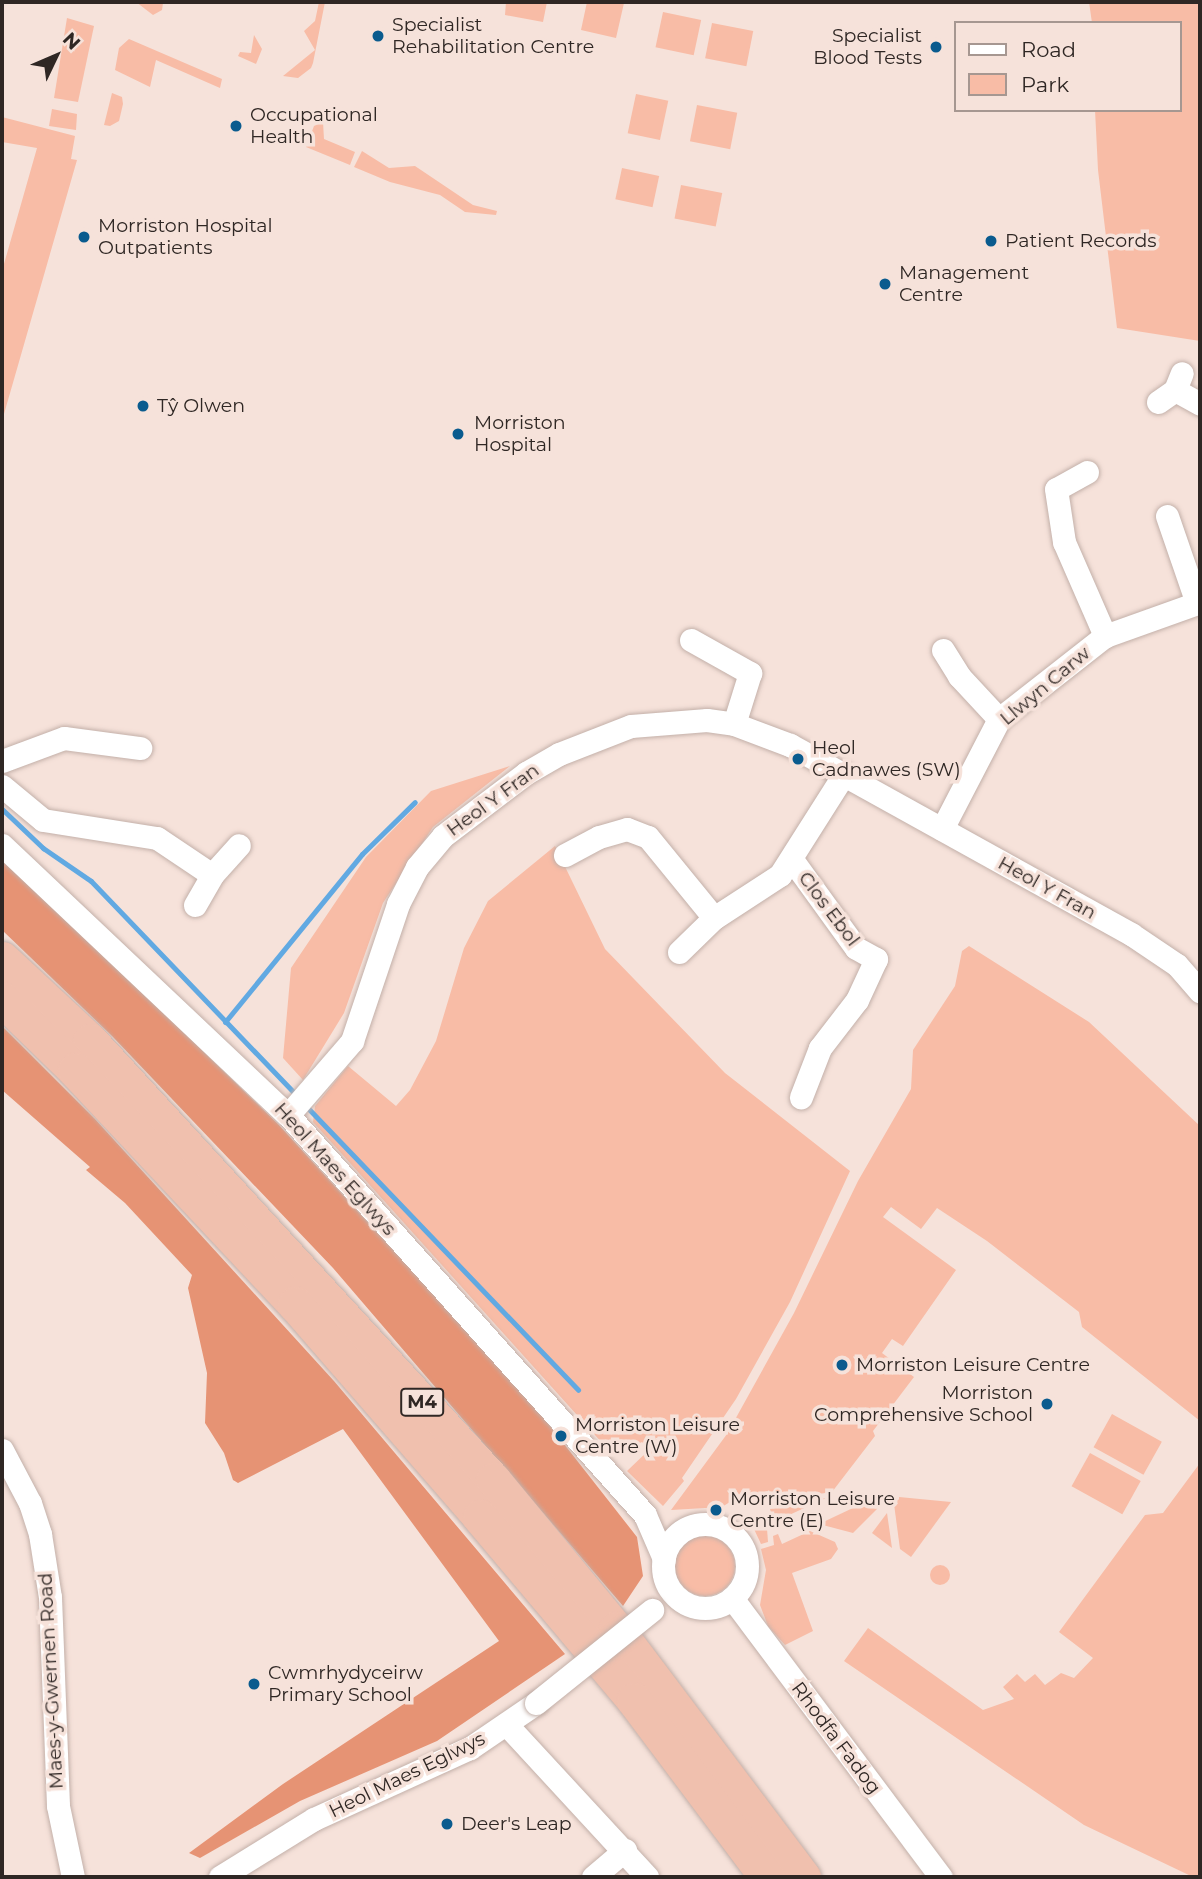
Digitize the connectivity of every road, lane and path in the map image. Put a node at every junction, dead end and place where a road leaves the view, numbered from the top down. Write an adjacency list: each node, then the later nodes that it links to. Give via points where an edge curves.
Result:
1 (1172, 388): 2 (street)
2 (1200, 404)
3 (1087, 472): 6 (street, via 1056,489 1064,542)
4 (1167, 516): 5 (street)
5 (1199, 602): 6 (street, Llwyn Carw)
6 (1105, 636): 9 (street, Llwyn Carw)
7 (691, 640): 10 (street, via 750,673)
8 (943, 650): 9 (street, via 959,676)
9 (999, 719): 15 (street, Llwyn Carw)
10 (734, 724): 13 (street, Heol Y Fran, via 790,745); 28 (street, Heol Y Fran, via 707,720 631,726 596,739 526,773 443,836 416,867 398,904 352,1041)
11 (140, 748): 12 (street, via 64,738)
12 (2, 761)
13 (844, 774): 15 (street, Heol Y Fran); 19 (street)
14 (2, 786): 20 (street, via 43,820 157,838)
15 (942, 829): 25 (street, Heol Y Fran, via 1131,934 1177,965)
16 (2, 845): 28 (street, Heol Maes Eglwys)
17 (239, 845): 20 (street)
18 (565, 855): 22 (street, via 599,836 626,829 648,837)
19 (793, 860): 22 (street, via 759,891); 27 (street, Clos Ebol, via 856,948 876,959 858,1000 820,1048)
20 (212, 874): 21 (street)
21 (195, 905)
22 (714, 918): 23 (street)
23 (679, 952)
24 (2, 959): 43 (highway, M4, via 90,1041 493,1480 616,1629)
25 (1200, 991)
26 (2, 999): 42 (highway, M4, via 295,1304 454,1486 634,1700)
27 (801, 1097)
28 (288, 1115): 30 (street, Heol Maes Eglwys)
29 (2, 1450): 38 (street, Maes-y-Gwernen Road, via 30,1503 42,1547 50,1597 58,1806)
30 (645, 1515): 31 (street, Heol Maes Eglwys); 32 (street, Heol Maes Eglwys)
31 (685, 1529): 32 (street, via 671,1542); 33 (street, Heol Maes Eglwys, via 713,1524 737,1538 746,1554 747,1572)
32 (664, 1564): 34 (street, Heol Maes Eglwys, via 676,1595); 35 (street)
33 (732, 1598): 34 (street, via 711,1607); 44 (street, Rhodfa Fadog)
34 (692, 1605): 35 (street)
35 (652, 1610): 36 (street, Heol Maes Eglwys, bridge)
36 (506, 1724): 37 (street); 39 (street, Heol Maes Eglwys, via 470,1748 304,1825)
37 (625, 1850): 40 (street); 41 (street)
38 (73, 1877)
39 (220, 1877)
40 (593, 1877)
41 (647, 1877)
42 (766, 1877)
43 (803, 1877)
44 (942, 1877)

